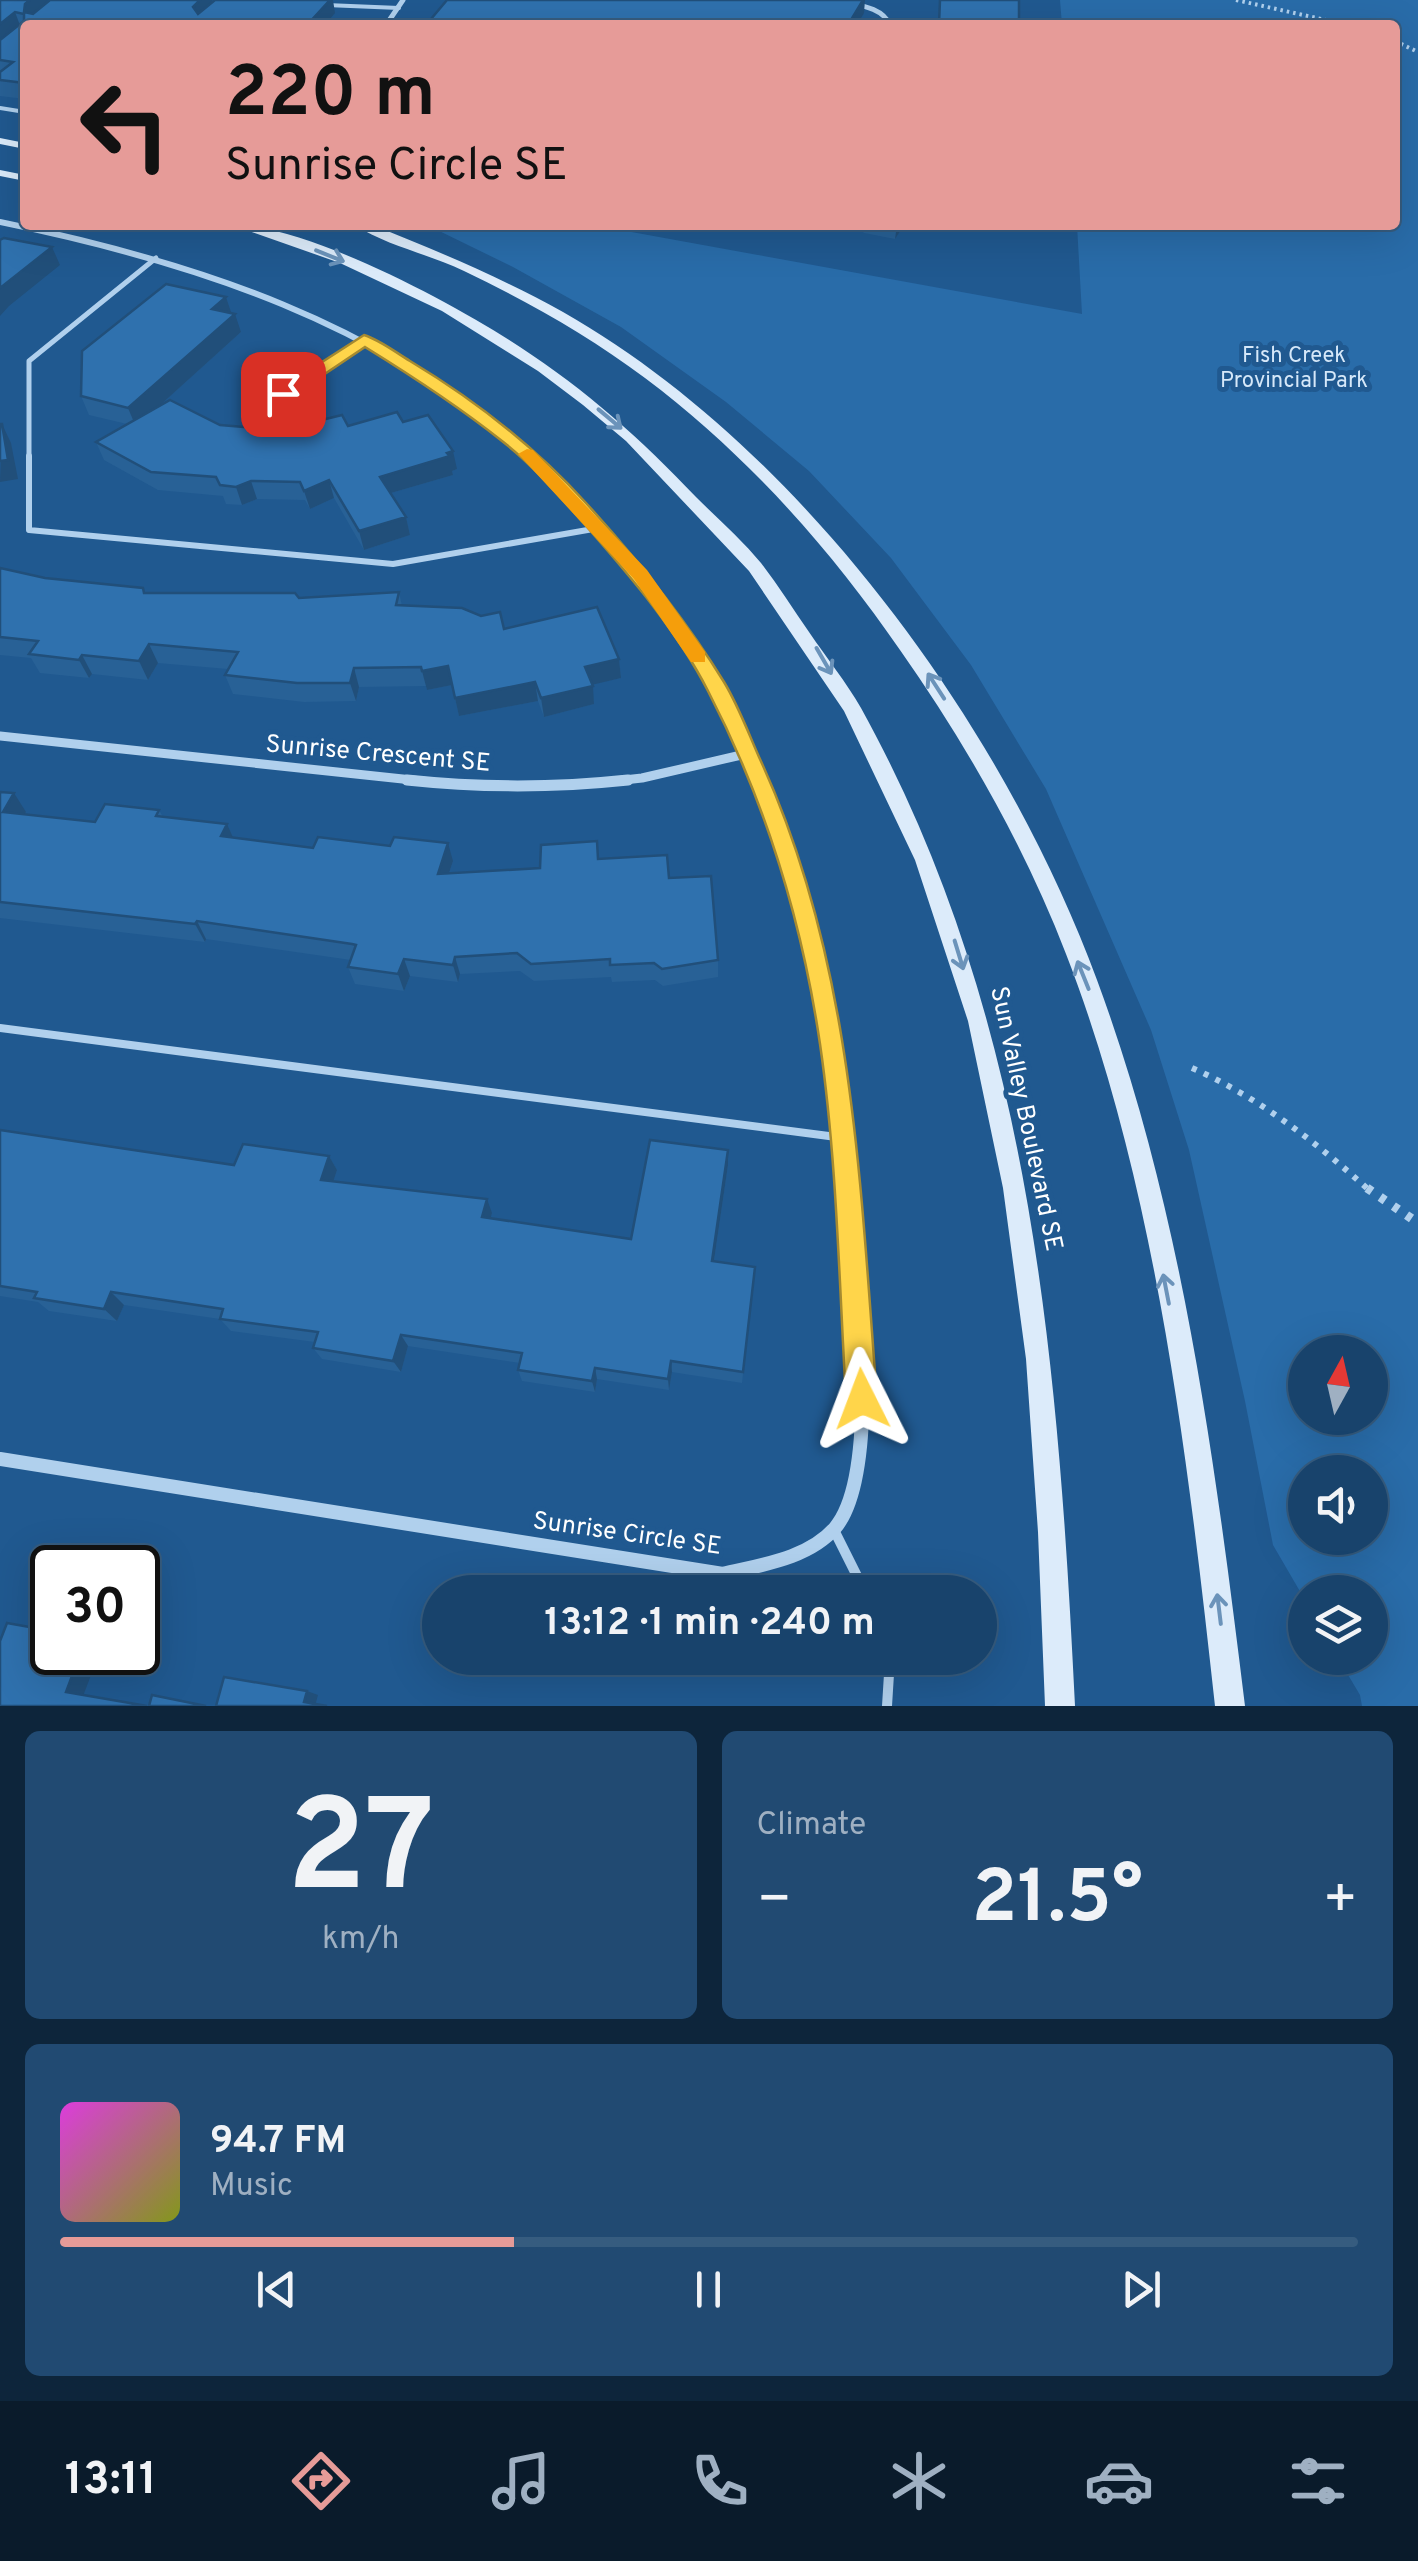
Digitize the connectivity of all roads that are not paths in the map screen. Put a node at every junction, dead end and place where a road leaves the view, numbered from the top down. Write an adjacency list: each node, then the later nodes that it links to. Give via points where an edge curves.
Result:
1 (403, 0): 4 (street)
2 (837, 0): 6 (street, via 874,9)
3 (319, 5): 4 (lane)
4 (399, 8): 5 (street)
5 (390, 20)
6 (888, 20)
7 (35, 230): 12 (street)
8 (253, 230): 25 (main road, Sun Valley Boulevard SE, one-way to 25, via 458,313 609,418 767,576 854,712 900,799 946,912 1004,1128 1032,1282 1046,1411)
9 (377, 230): 11 (main road)
10 (395, 230): 11 (main road)
11 (410, 240): 26 (main road, one-way to 11, via 1191,1426 1136,1143 1098,1010 1052,898 951,708 802,508 702,416 552,310)
12 (156, 258): 13 (street, via 263,294); 15 (lane, via 28,361 29,530 393,564)
13 (364, 340): 14 (street); 15 (street, via 510,439)
14 (283, 394)
15 (598, 528): 17 (street, via 680,628)
16 (0, 736): 17 (street, Sunrise Crescent SE, via 476,787 642,778)
17 (750, 754): 19 (street, via 818,961)
18 (0, 1028): 19 (lane)
19 (844, 1138): 21 (street, via 863,1433 854,1493)
20 (0, 1460): 21 (street, Sunrise Circle SE, via 723,1574 792,1556)
21 (834, 1530): 22 (lane)
22 (856, 1575)
23 (889, 1675): 24 (lane)
24 (886, 1706)
25 (1060, 1706)
26 (1230, 1706)

